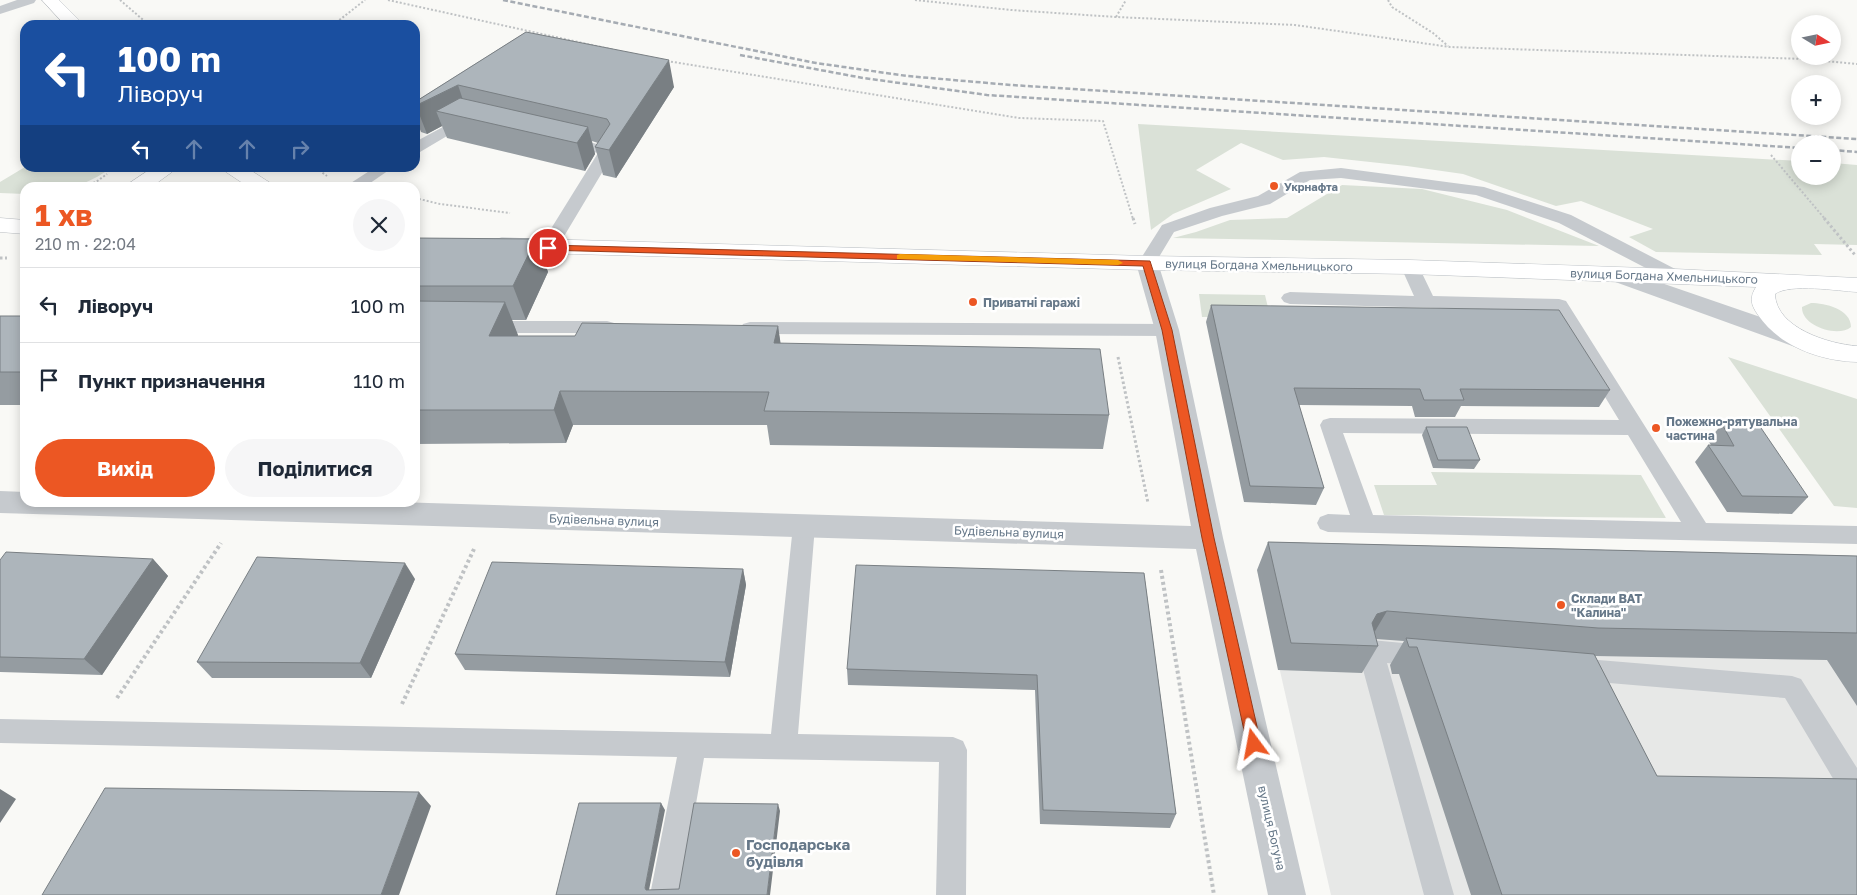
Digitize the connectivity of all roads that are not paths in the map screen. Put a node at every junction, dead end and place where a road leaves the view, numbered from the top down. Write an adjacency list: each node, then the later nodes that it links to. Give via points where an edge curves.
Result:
1 (30, 0): 3 (lane)
2 (50, 0): 4 (street)
3 (0, 10)
4 (70, 20)
5 (486, 123): 7 (lane, via 467,118)
6 (551, 138): 17 (lane, via 608,151)
7 (420, 146)
8 (159, 172): 11 (street)
9 (240, 172): 12 (street)
10 (377, 172): 13 (lane)
11 (144, 182)
12 (256, 182)
13 (361, 182)
14 (0, 225): 15 (street)
15 (20, 227)
16 (481, 244): 17 (street, вулиця Богдана Хмельницького)
17 (548, 248): 18 (street, вулиця Богдана Хмельницького)
18 (1150, 259): 19 (street, вулиця Богдана Хмельницького); 21 (lane, via 1168,229 1264,200 1306,175 1341,173 1478,190 1565,219); 30 (street, вулиця Богуна)
19 (1410, 267): 20 (street, вулиця Богдана Хмельницького); 26 (lane)
20 (1615, 274): 21 (street, вулиця Богдана Хмельницького); 31 (street)
21 (1675, 276): 22 (street, вулиця Богдана Хмельницького)
22 (1803, 282): 23 (street, вулиця Богдана Хмельницького); 25 (street, вулиця Богдана Хмельницького, via 1829,287); 31 (street, вулиця Богдана Хмельницького, via 1772,285 1764,291 1762,300 1766,311 1776,322)
23 (1857, 285)
24 (1290, 298): 26 (lane)
25 (1857, 298)
26 (1426, 302): 33 (lane, via 1559,305)
27 (465, 327): 28 (lane)
28 (624, 328)
29 (734, 328): 30 (lane)
30 (1167, 330): 42 (street, вулиця Богуна)
31 (1810, 343): 32 (street, вулиця Богдана Хмельницького)
32 (1857, 354)
33 (1634, 428): 38 (lane, via 1330,426); 40 (lane)
34 (0, 502): 35 (street, Будівельна вулиця)
35 (20, 503)
36 (152, 507): 39 (street, Будівельна вулиця)
37 (1328, 523): 38 (lane)
38 (1365, 524): 40 (lane)
39 (804, 526): 42 (street, Будівельна вулиця); 47 (lane)
40 (1699, 531): 41 (lane)
41 (1857, 535)
42 (1208, 538): 51 (street, вулиця Богуна)
43 (1449, 658): 52 (lane, via 1371,651)
44 (1547, 666): 48 (lane, via 1792,688)
45 (0, 731): 46 (lane)
46 (693, 745): 47 (lane); 49 (lane)
47 (783, 747): 50 (lane, via 953,750)
48 (1857, 793)
49 (665, 895)
50 (951, 895)
51 (1287, 895)
52 (1439, 895)

